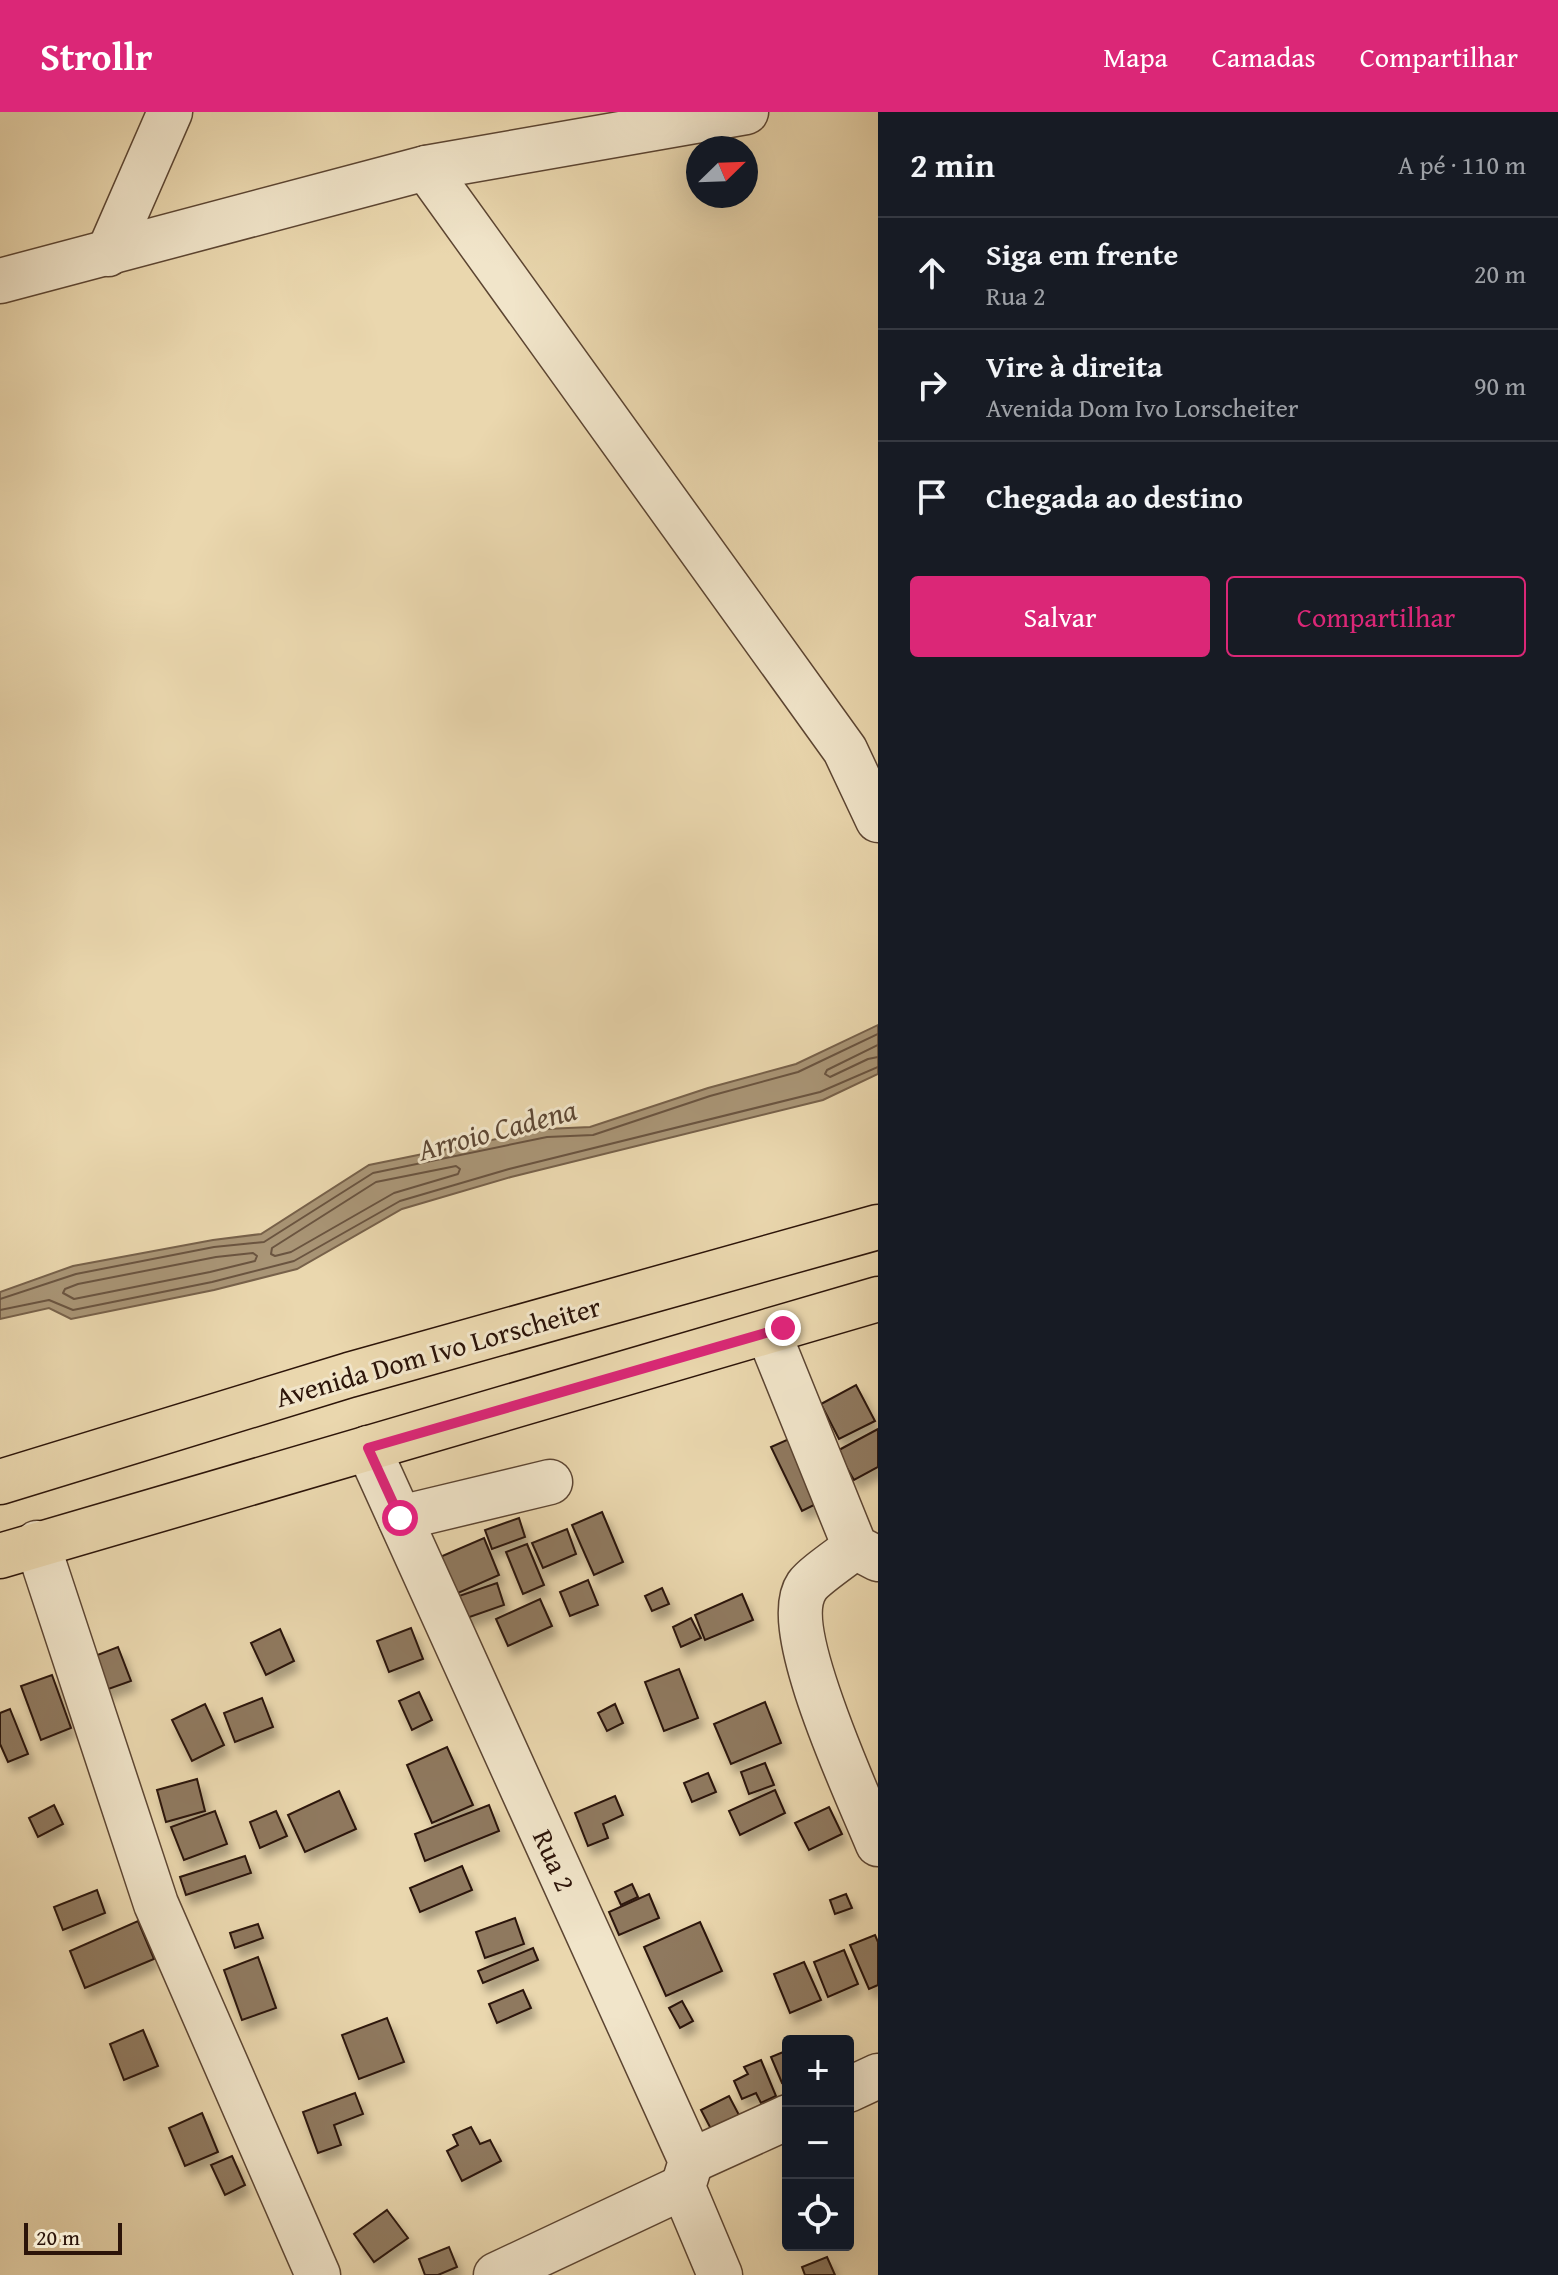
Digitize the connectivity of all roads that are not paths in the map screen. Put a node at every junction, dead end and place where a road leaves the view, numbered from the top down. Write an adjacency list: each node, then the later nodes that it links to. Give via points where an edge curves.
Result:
1 (170, 112): 4 (street)
2 (746, 112): 3 (street)
3 (426, 168): 4 (street); 6 (street)
4 (108, 254): 5 (street)
5 (0, 281)
6 (845, 750): 7 (street); 8 (street)
7 (878, 779)
8 (878, 820)
9 (878, 1227): 13 (main road, Avenida Dom Ivo Lorscheiter, via 349,1375)
10 (878, 1299): 11 (main road)
11 (768, 1332): 12 (main road); 17 (street)
12 (368, 1448): 15 (street, Rua 2); 16 (main road)
13 (0, 1482)
14 (550, 1482): 15 (street)
15 (400, 1518): 22 (street, Rua 2)
16 (18, 1549): 23 (street, via 156,1904)
17 (867, 1553): 18 (street, via 806,1586 799,1620 810,1673)
18 (878, 1844)
19 (878, 2076): 20 (street)
20 (854, 2087)
21 (782, 2120): 22 (street)
22 (687, 2174): 24 (street); 25 (street, Rua 2)
23 (318, 2275)
24 (496, 2275)
25 (720, 2275)

